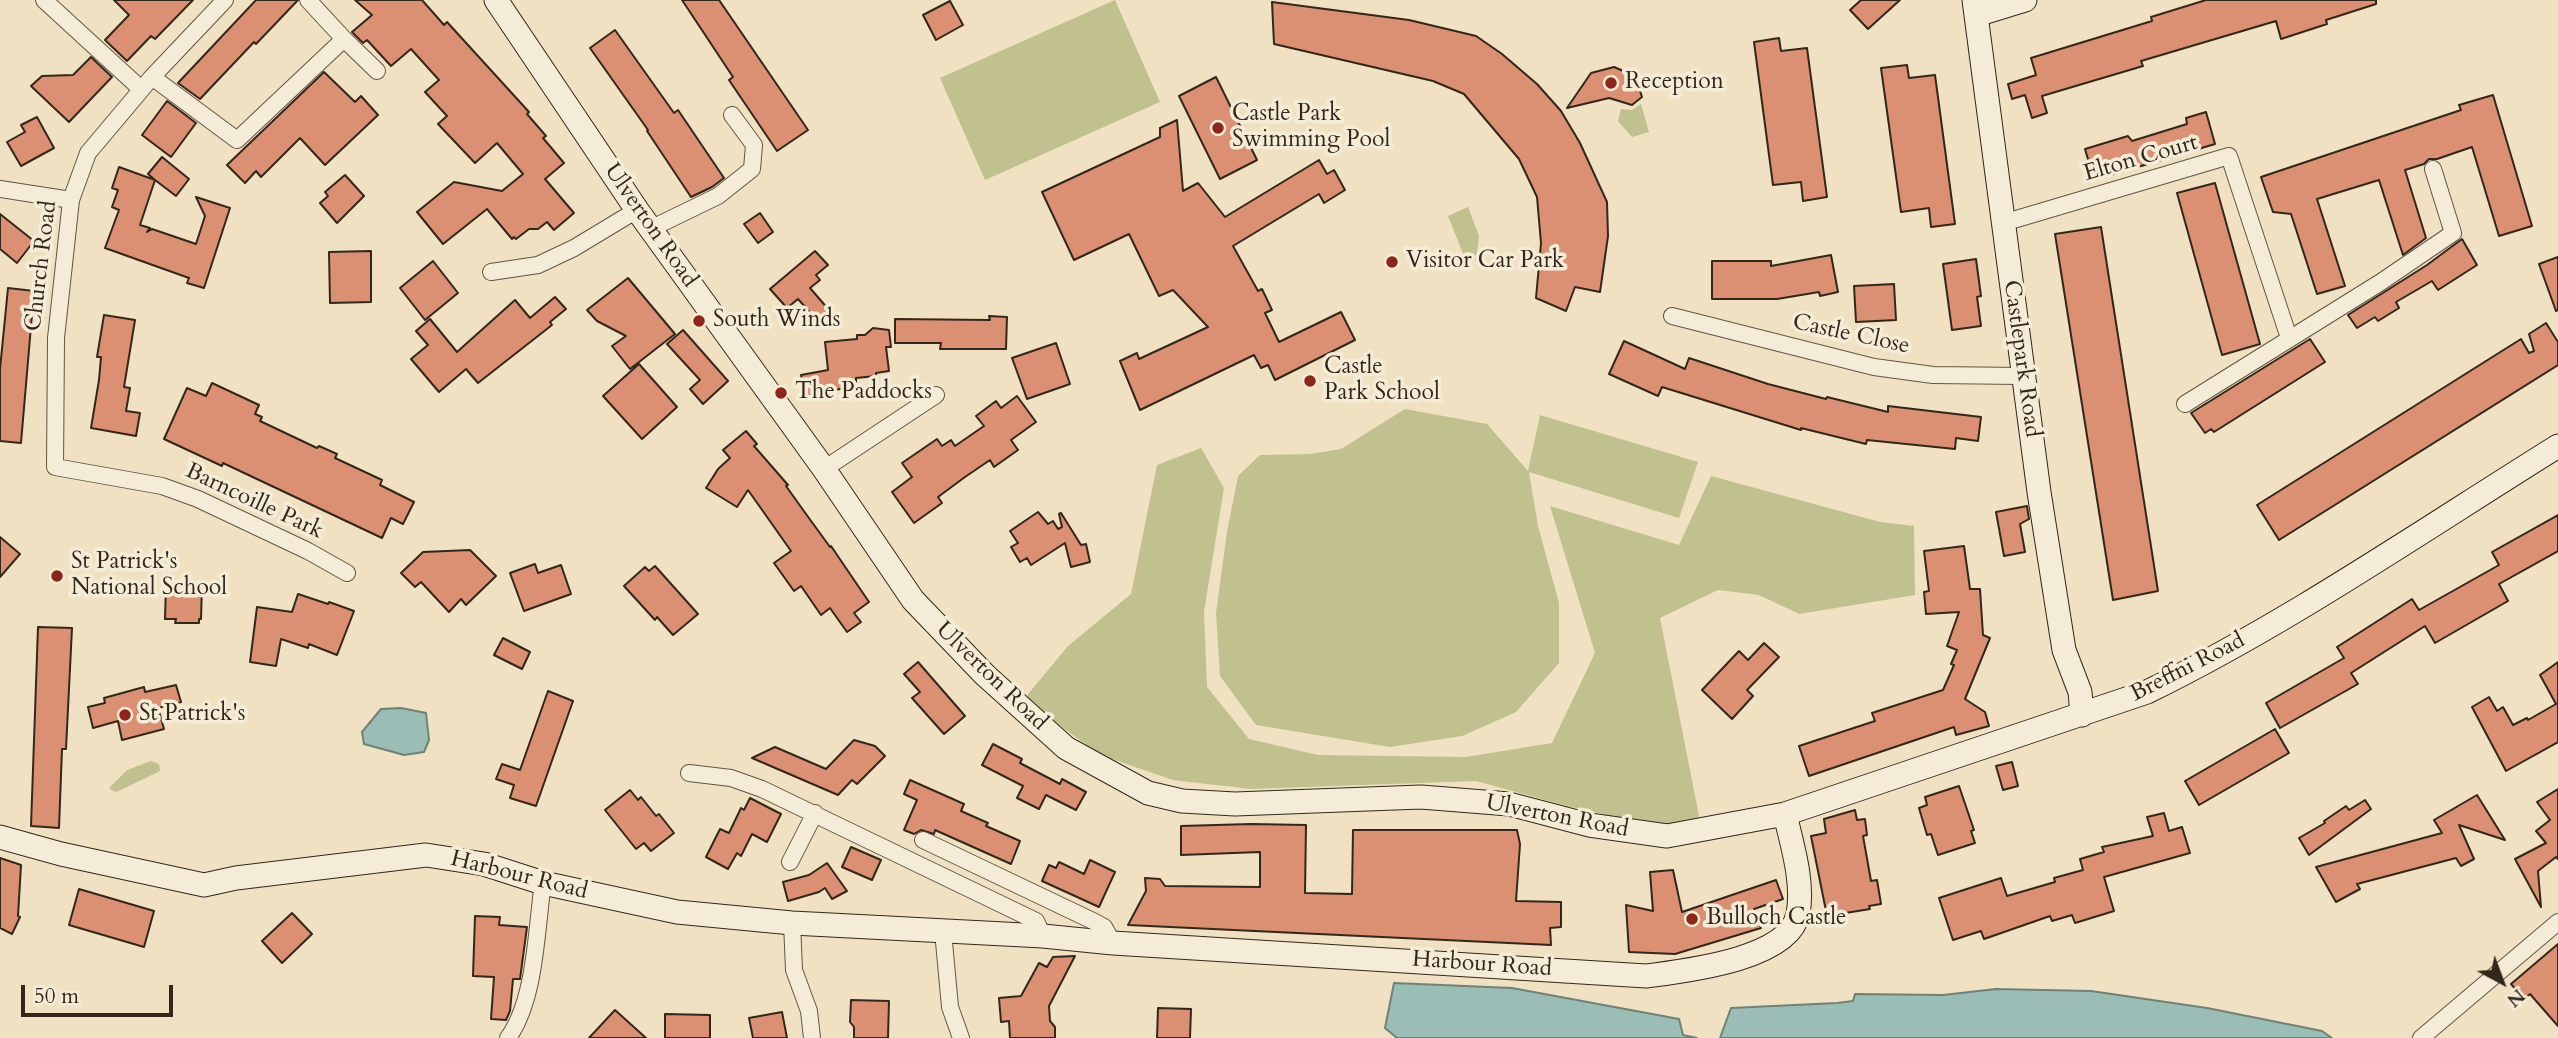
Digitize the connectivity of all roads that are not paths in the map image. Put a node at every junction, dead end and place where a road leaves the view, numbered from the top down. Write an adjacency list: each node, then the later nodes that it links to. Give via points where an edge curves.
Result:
1 (44, 0): 9 (street)
2 (225, 0): 9 (street, Church Road)
3 (308, 0): 7 (street)
4 (496, 0): 14 (street, Ulverton Road)
5 (2025, 0): 6 (street)
6 (1975, 8): 15 (street, Castlepark Road)
7 (345, 39): 8 (street); 9 (street, via 237,140)
8 (377, 71)
9 (146, 83): 13 (street, Church Road, via 88,153)
10 (732, 115): 16 (street, via 754,145 752,169 718,196)
11 (2433, 169): 19 (street, via 2453,233)
12 (0, 189): 13 (street)
13 (71, 200): 24 (street, Church Road, via 55,338)
14 (637, 210): 16 (street, Ulverton Road); 17 (street, via 538,265)
15 (2003, 223): 19 (street, Elton Court, via 2229,156); 20 (street, Castlepark Road)
16 (650, 229): 25 (street, Ulverton Road)
17 (491, 272)
18 (1672, 316): 20 (street, Castle Close, via 1874,367 1933,375)
19 (2289, 338): 22 (street)
20 (2023, 376): 27 (street, Castlepark Road, via 2064,650 2080,692)
21 (936, 395): 25 (street)
22 (2185, 404)
23 (2557, 448): 27 (street, Breffni Road, via 2191,671)
24 (55, 467): 26 (street, Barncoille Park, via 162,486 198,499)
25 (824, 469): 30 (street, Ulverton Road, via 913,600 985,675 1066,748 1148,793 1182,801 1235,804 1421,797 1509,804 1589,825 1667,836)
26 (347, 573)
27 (2082, 715): 30 (street, Breffni Road)
28 (689, 773): 29 (street, via 731,778)
29 (815, 813): 33 (street); 38 (street, via 1036,921)
30 (1785, 814): 39 (street, Harbour Road, via 1798,874 1798,916 1777,944 1712,967 1646,976)
31 (0, 837): 34 (street, Harbour Road, via 204,886 426,855 484,864)
32 (923, 840): 39 (street, via 1095,922)
33 (790, 862)
34 (542, 883): 36 (street, Harbour Road, via 677,912); 40 (street, via 530,980 517,1026)
35 (2558, 922): 43 (street)
36 (792, 923): 37 (street, Harbour Road); 41 (street, via 794,970 810,1011)
37 (943, 931): 38 (street, Harbour Road); 42 (street, via 950,1007)
38 (1043, 936): 39 (street, Harbour Road)
39 (1114, 943)
40 (508, 1038)
41 (812, 1038)
42 (961, 1038)
43 (2421, 1038)

